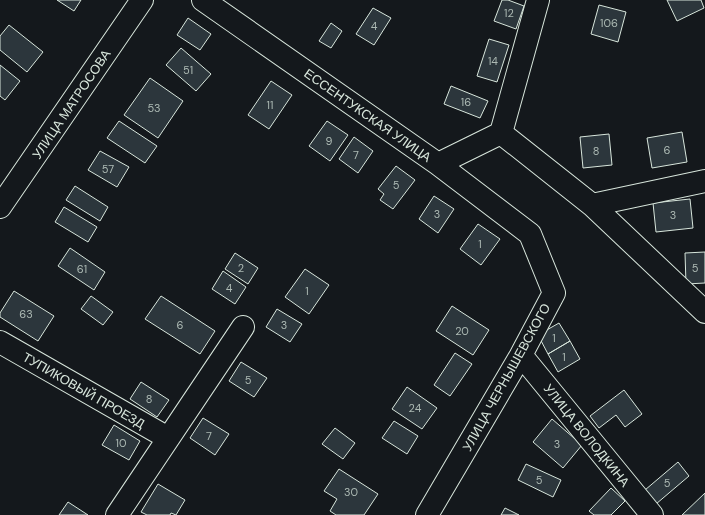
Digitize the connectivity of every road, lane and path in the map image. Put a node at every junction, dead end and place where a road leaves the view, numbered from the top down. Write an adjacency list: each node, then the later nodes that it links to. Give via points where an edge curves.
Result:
1 (142, 0): 8 (street, УЛИЦА МАТРОСОВА)
2 (203, 0): 5 (street, ЕССЕНТУКСКАЯ УЛИЦА)
3 (538, 0): 4 (street)
4 (501, 134): 5 (street); 7 (street)
5 (438, 164): 9 (street, ЕССЕНТУКСКАЯ УЛИЦА)
6 (705, 181): 7 (street)
7 (592, 205): 10 (street)
8 (0, 207)
9 (530, 234): 13 (street, УЛИЦА ЧЕРНЫШЕВСКОГО, via 554,293)
10 (705, 312)
11 (243, 327): 14 (street)
12 (0, 342): 14 (street, ТУПИКОВЫЙ ПРОЕЗД)
13 (521, 355): 16 (street, УЛИЦА ЧЕРНЫШЕВСКОГО); 17 (street, УЛИЦА ВОЛОДКИНА)
14 (168, 438): 15 (street)
15 (117, 515)
16 (427, 515)
17 (652, 515)

